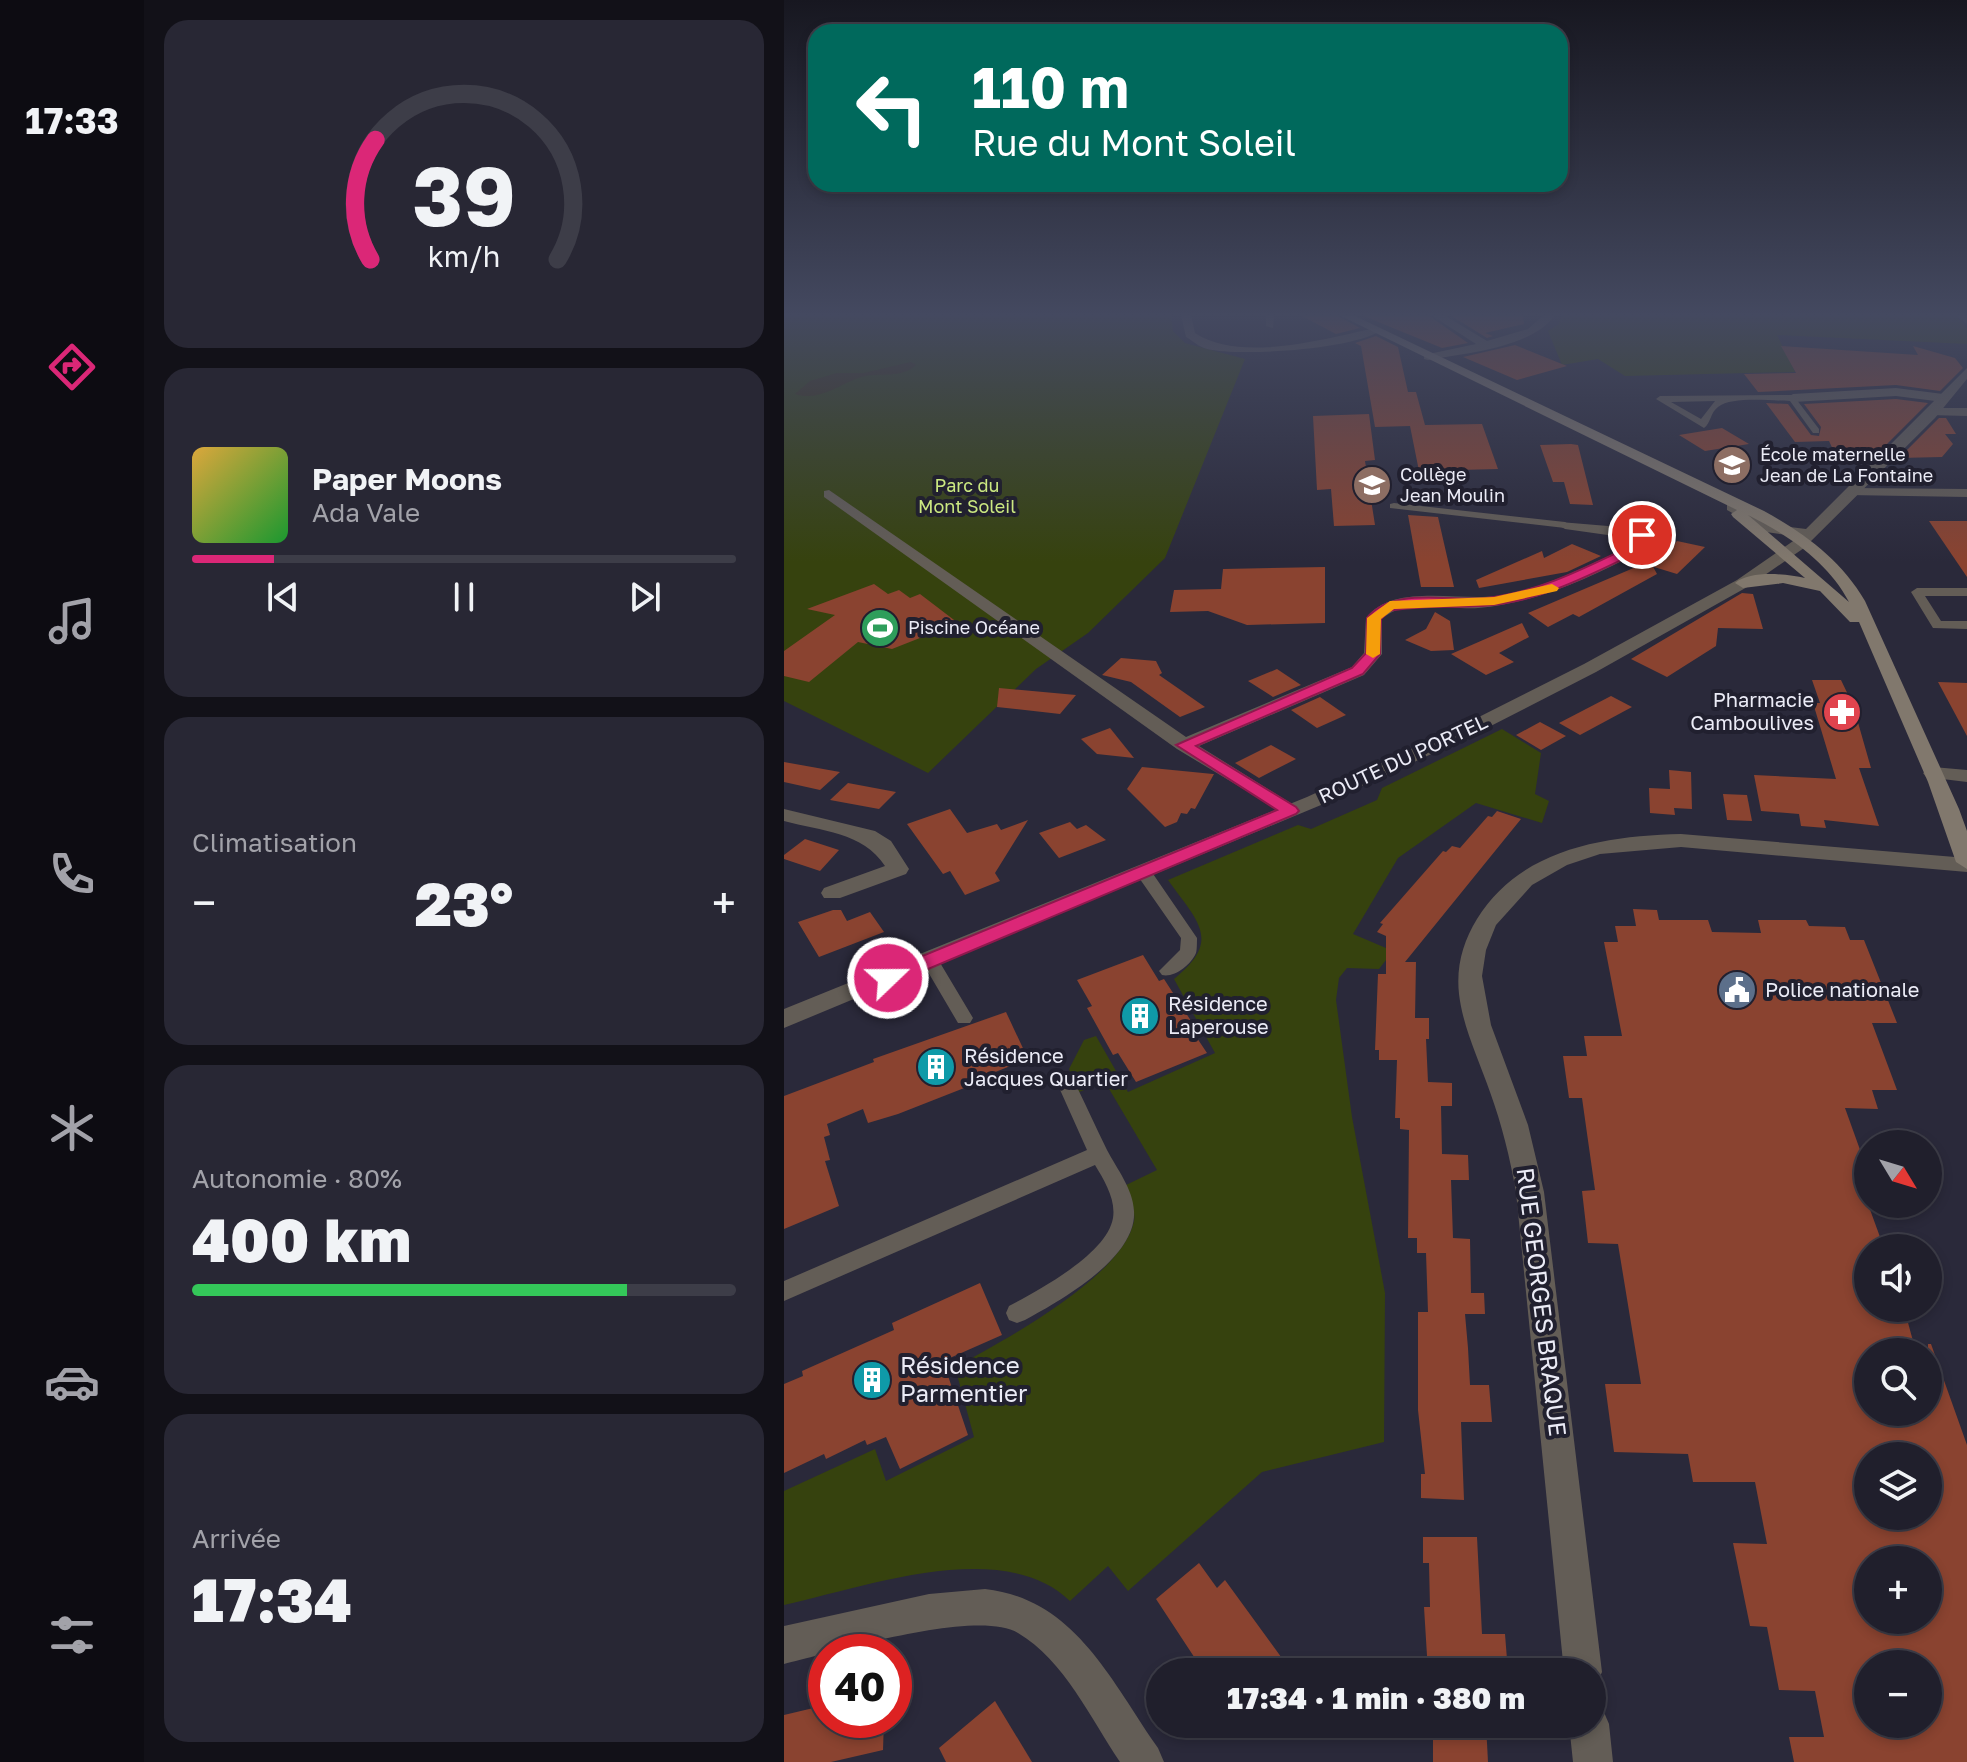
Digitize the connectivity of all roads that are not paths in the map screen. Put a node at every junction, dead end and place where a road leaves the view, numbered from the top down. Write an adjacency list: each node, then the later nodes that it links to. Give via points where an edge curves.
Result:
1 (1511, 397): 10 (main road)
2 (1806, 397): 4 (street)
3 (1937, 397): 5 (street)
4 (1793, 398): 6 (lane); 9 (lane)
5 (1943, 398): 7 (street, ROUTE DU PORTEL)
6 (1726, 399): 6 (lane, via 1712,399 1660,399 1704,425 1715,404)
7 (1934, 412): 8 (street); 11 (street, ROUTE DU PORTEL)
8 (1967, 412)
9 (1816, 431)
10 (1704, 490): 14 (main road); 17 (main road)
11 (1853, 492): 12 (street); 16 (street, ROUTE DU PORTEL)
12 (1967, 493)
13 (829, 494): 27 (street)
14 (1722, 502): 19 (street); 20 (main road)
15 (1394, 506): 18 (lane)
16 (1832, 513): 17 (street, via 1802,521); 19 (street, ROUTE DU PORTEL, via 1819,527)
17 (1763, 516): 19 (main road)
18 (1565, 525): 27 (street, via 1632,532 1644,540 1635,549 1535,594 1385,607 1374,618 1373,654 1358,671)
19 (1795, 537): 20 (street, ROUTE DU PORTEL); 24 (main road, via 1838,572)
20 (1786, 560): 21 (street, ROUTE DU PORTEL); 22 (main road); 24 (main road, via 1822,572)
21 (1743, 583): 22 (main road, via 1789,578); 30 (street, ROUTE DU PORTEL, via 1532,698)
22 (1831, 591): 26 (main road)
23 (1967, 592): 25 (lane, via 1917,592 1937,625)
24 (1853, 595): 26 (main road)
25 (1967, 625)
26 (1874, 640): 28 (main road)
27 (1184, 745): 30 (street)
28 (1933, 773): 29 (street); 32 (main road)
29 (1967, 776)
30 (1290, 811): 33 (street, ROUTE DU PORTEL)
31 (784, 815): 34 (street, via 868,836 883,846 898,869)
32 (1967, 863): 44 (street, RUE GEORGES BRAQUE, via 1708,842 1632,843 1584,853 1542,870 1508,894 1479,934 1471,989 1530,1192)
33 (1143, 872): 35 (street, ROUTE DU PORTEL); 36 (lane, via 1189,938 1188,952)
34 (832, 893)
35 (930, 960): 37 (lane); 38 (street, ROUTE DU PORTEL)
36 (1168, 971)
37 (964, 1018)
38 (784, 1019)
39 (1066, 1083): 40 (lane)
40 (1099, 1154): 41 (lane); 42 (lane, via 1124,1207 1121,1228 1088,1266)
41 (784, 1291)
42 (1017, 1313)
43 (784, 1645): 46 (street, via 947,1610 1015,1612 1068,1651)
44 (1581, 1658)
45 (1590, 1738): 47 (street)
46 (1144, 1762)
47 (1593, 1762)

